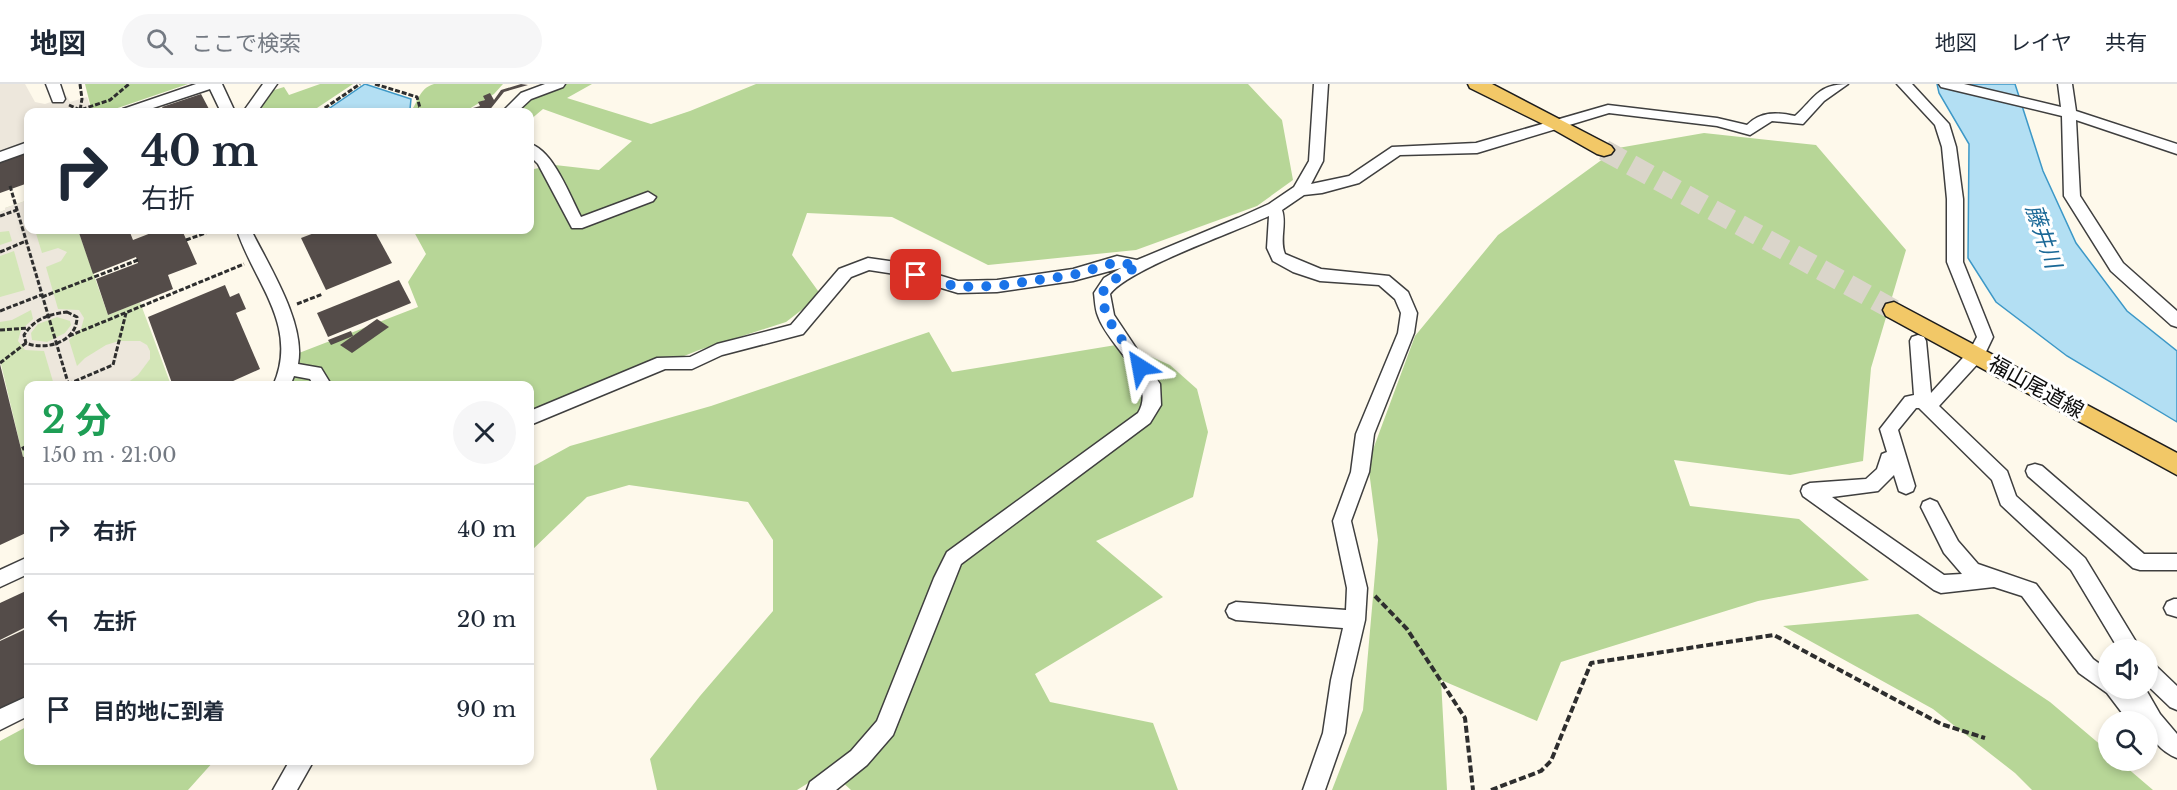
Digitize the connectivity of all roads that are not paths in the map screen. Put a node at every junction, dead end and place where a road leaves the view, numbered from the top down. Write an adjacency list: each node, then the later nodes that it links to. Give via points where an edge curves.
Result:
1 (53, 84): 12 (street)
2 (210, 84): 13 (street)
3 (215, 84): 14 (street)
4 (270, 84): 15 (street)
5 (558, 84): 16 (street, via 526,96)
6 (1321, 84): 24 (street, via 1316,161)
7 (1477, 84): 18 (main road)
8 (1840, 84): 18 (street, via 1819,98 1798,121 1765,117 1750,130 1717,122 1608,109)
9 (1946, 84): 17 (street)
10 (2065, 84): 17 (street)
11 (1905, 86): 32 (street, via 1942,124 1949,147 1955,199 1955,262 1985,337)
12 (58, 99)
13 (140, 108)
14 (226, 108)
15 (253, 108)
16 (513, 108)
17 (2068, 113): 20 (street); 30 (street, via 2072,196 2117,267)
18 (1558, 124): 21 (main road); 24 (street, via 1478,148 1397,150 1354,180)
19 (24, 148): 23 (street)
20 (2177, 149)
21 (1604, 150)
22 (534, 152): 25 (street, via 544,161 577,224)
23 (0, 157)
24 (1300, 190): 26 (street)
25 (648, 197)
26 (1274, 208): 28 (street); 48 (street, via 1275,248 1279,256 1320,276 1383,280 1402,296 1409,313 1406,333 1365,434 1360,472 1342,521 1357,588)
27 (246, 234): 33 (street, via 291,345)
28 (1138, 266): 37 (street, via 1117,262 1073,275 997,286 958,287 896,268 868,264 845,273 797,330 717,350 692,363 663,363); 60 (street, via 1110,282 1102,293 1106,316 1151,384 1152,405 1137,424 954,558 885,728 859,758)
29 (1894, 310): 32 (main road, 福山尾道線)
30 (2177, 321)
31 (1918, 341): 36 (street)
32 (1977, 354): 36 (street, via 1935,400); 39 (main road, 福山尾道線)
33 (289, 369): 34 (street); 35 (street, via 315,373)
34 (283, 381)
35 (321, 381)
36 (1923, 401): 38 (street, via 1911,402 1889,429); 49 (street, via 2000,476 2008,500 2078,564)
37 (534, 416)
38 (1898, 458): 41 (street); 46 (street, via 1888,459 1886,472 1871,486 1810,491 1941,584)
39 (2177, 465)
40 (2035, 471): 43 (street, via 2140,562)
41 (1906, 486)
42 (1930, 507): 46 (street, via 1951,547 1971,570)
43 (2177, 562)
44 (24, 568): 45 (street)
45 (0, 579)
46 (1994, 579): 50 (street, via 2030,590 2086,666)
47 (1236, 611): 48 (street)
48 (1355, 620): 61 (street, via 1334,733)
49 (2124, 639)
50 (2098, 675)
51 (2158, 682): 53 (street)
52 (2140, 699): 57 (street)
53 (2177, 700)
54 (24, 708): 55 (street)
55 (0, 720)
56 (2158, 736): 57 (street)
57 (2173, 745)
58 (300, 765): 59 (street)
59 (284, 790)
60 (818, 790)
61 (1314, 790)

